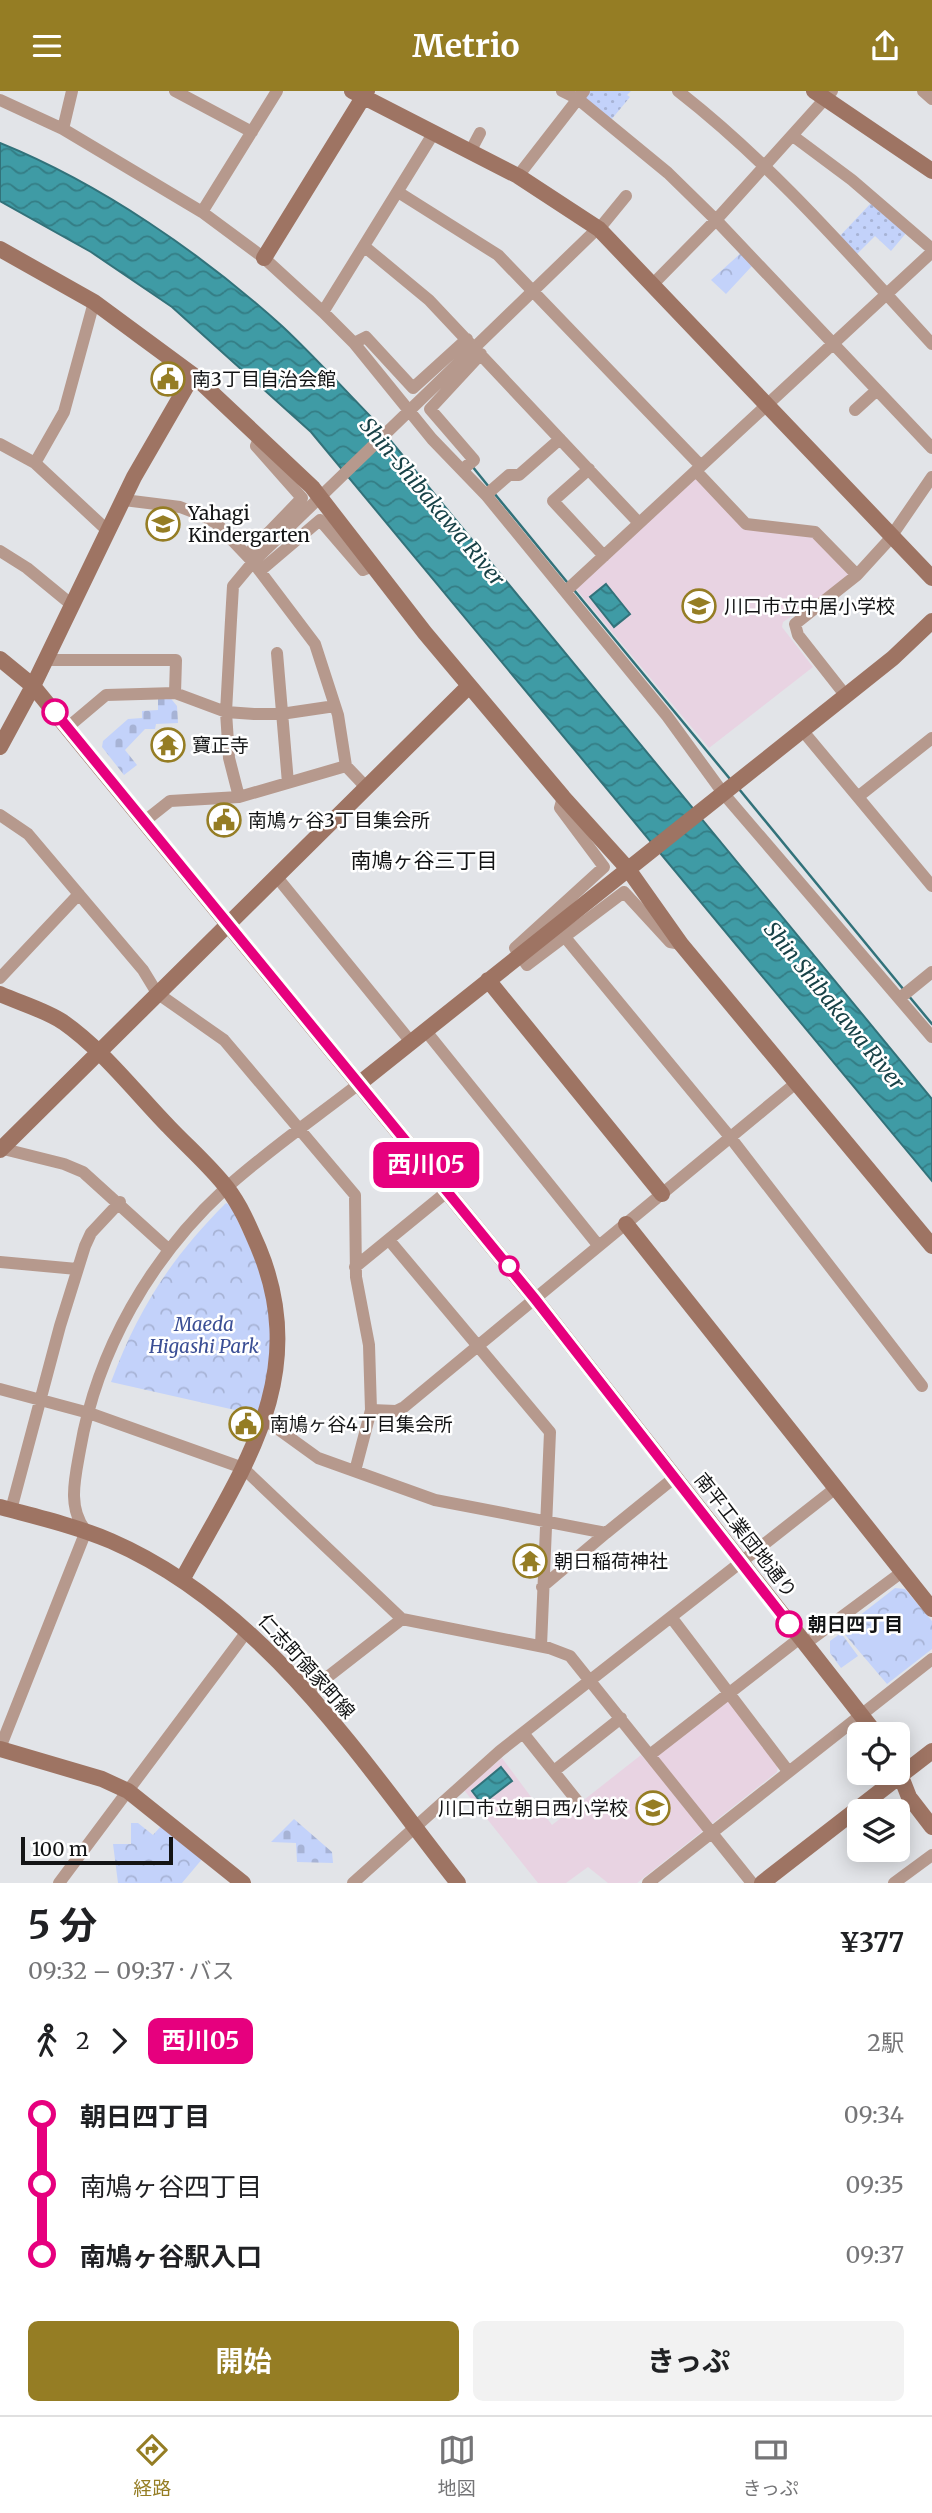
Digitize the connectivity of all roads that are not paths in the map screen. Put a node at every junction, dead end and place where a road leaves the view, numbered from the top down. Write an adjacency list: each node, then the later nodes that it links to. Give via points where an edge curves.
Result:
1 (72, 91): 12 (street)
2 (174, 91): 13 (street)
3 (277, 91): 13 (street)
4 (562, 91): 9 (street)
5 (678, 91): 18 (street, via 728,130)
6 (923, 91): 10 (street)
7 (361, 93): 15 (street); 29 (street)
8 (824, 94): 16 (street); 19 (street)
9 (581, 95): 20 (street); 24 (street)
10 (932, 99)
11 (0, 100): 12 (street)
12 (63, 129): 23 (street)
13 (252, 132): 23 (street)
14 (480, 133): 17 (street)
15 (433, 134): 17 (street); 21 (street)
16 (793, 136): 18 (street); 28 (street, via 852,180)
17 (470, 152): 20 (street)
18 (765, 167): 24 (street); 32 (street)
19 (932, 170)
20 (518, 176): 25 (street)
21 (398, 192): 26 (street); 31 (street, via 488,247)
22 (625, 196): 25 (street)
23 (202, 212): 29 (street)
24 (716, 220): 30 (street); 36 (street)
25 (599, 229): 30 (street); 31 (street)
26 (365, 247): 34 (street); 38 (street, via 429,300)
27 (0, 249): 33 (street)
28 (932, 251): 32 (street)
29 (264, 258): 34 (street)
30 (654, 283): 41 (street)
31 (534, 289): 38 (street); 51 (street)
32 (887, 295): 36 (street); 37 (street)
33 (94, 302): 39 (street); 48 (street, via 64,412)
34 (323, 312): 35 (street)
35 (354, 344): 38 (street, via 366,337 413,389); 43 (street)
36 (834, 344): 40 (street); 41 (street)
37 (932, 344)
38 (474, 347): 43 (street); 45 (street); 49 (street, via 430,409 474,460)
39 (193, 375): 44 (street); 55 (street)
40 (877, 390): 42 (street); 47 (street)
41 (768, 404): 51 (street); 58 (street)
42 (855, 410)
43 (409, 412): 49 (street); 54 (street)
44 (260, 437): 54 (street); 61 (street, via 256,446 302,498)
45 (560, 439): 50 (street); 53 (street, via 519,475 509,475)
46 (0, 444): 48 (street)
47 (932, 448)
48 (35, 463): 57 (street)
49 (463, 469): 53 (street)
50 (589, 469): 56 (street); 60 (street, via 553,501)
51 (699, 469): 56 (street); 63 (street, via 746,524 815,532)
52 (932, 477): 58 (street)
53 (486, 495): 65 (street)
54 (322, 498): 61 (street); 62 (street)
55 (124, 500): 57 (street); 61 (street, via 180,506 201,515 215,523)
56 (639, 523): 60 (street)
57 (107, 531): 66 (street)
58 (892, 536): 63 (street); 64 (street)
59 (0, 551): 66 (street)
60 (604, 557): 65 (street)
61 (253, 563): 62 (street, via 320,520 363,570); 75 (street, via 316,645); 76 (street, via 233,586)
62 (373, 566): 72 (street)
63 (858, 575): 74 (street, via 795,628)
64 (932, 578)
65 (566, 591): 85 (street, via 667,716)
66 (72, 605): 70 (street)
67 (932, 621): 74 (street)
68 (277, 653): 77 (street)
69 (0, 659): 71 (street, 南平工業団地通り)
70 (46, 660): 71 (street); 73 (street, via 176,660)
71 (33, 686): 78 (street, 南平工業団地通り); 81 (street)
72 (469, 686): 84 (street); 88 (street)
73 (175, 693): 76 (street); 78 (street, via 106,695)
74 (846, 696): 79 (street)
75 (335, 706): 77 (street); 82 (street)
76 (226, 712): 77 (street); 87 (street, via 229,758)
77 (281, 714): 83 (street)
78 (68, 727): 90 (street, 南平工業団地通り)
79 (802, 730): 85 (street); 86 (street)
80 (932, 738): 86 (street)
81 (0, 747)
82 (346, 766): 83 (street); 84 (street)
83 (288, 783): 87 (street)
84 (365, 786): 92 (street)
85 (720, 796): 91 (street); 104 (street)
86 (859, 796): 93 (street)
87 (239, 797): 90 (street, via 170,801)
88 (563, 797): 91 (street); 98 (street, via 560,808 604,867 515,949)
89 (0, 815): 94 (street, via 28,834)
90 (146, 820): 95 (street, 南平工業団地通り)
91 (630, 867): 97 (street); 98 (street)
92 (276, 876): 95 (street); 107 (street)
93 (932, 885)
94 (79, 894): 100 (street); 102 (street)
95 (229, 923): 102 (street); 109 (street, 南平工業団地通り)
96 (564, 936): 97 (street, via 624,892 670,942); 98 (street, via 527,964); 112 (street)
97 (681, 944): 110 (street)
98 (519, 955): 101 (street)
99 (932, 972): 104 (street)
100 (0, 978)
101 (488, 980): 105 (street); 116 (street)
102 (157, 993): 108 (street); 111 (street, via 224,1040)
103 (0, 995): 108 (street, via 62,1021)
104 (900, 998): 106 (street)
105 (425, 1030): 107 (street); 120 (street)
106 (932, 1037)
107 (411, 1042): 109 (street)
108 (99, 1054): 113 (street); 114 (street)
109 (360, 1083): 111 (street); 115 (street, 南平工業団地通り)
110 (796, 1083): 112 (street); 121 (street)
111 (300, 1129): 114 (street); 124 (street, via 355,1195)
112 (730, 1137): 116 (street); 128 (street)
113 (1, 1149): 117 (street, via 83,1172)
114 (227, 1188): 122 (street); 133 (street, via 251,1230 274,1294 279,1353)
115 (448, 1191): 119 (street); 126 (street, 南平工業団地通り)
116 (662, 1194): 118 (street)
117 (120, 1202): 122 (street); 125 (street, via 91,1233)
118 (626, 1224): 120 (street); 137 (street)
119 (389, 1240): 124 (street); 127 (street)
120 (598, 1245): 126 (street)
121 (932, 1246)
122 (168, 1249): 132 (street, via 115,1339)
123 (0, 1262): 125 (street)
124 (355, 1267): 131 (street, via 369,1345)
125 (77, 1269): 130 (street)
126 (535, 1299): 127 (street); 136 (street, 南平工業団地通り)
127 (478, 1345): 131 (street, via 404,1407); 139 (street, via 550,1433)
128 (922, 1386)
129 (0, 1389): 130 (street)
130 (40, 1401): 132 (street); 138 (street)
131 (371, 1411): 135 (street)
132 (89, 1413): 134 (street); 140 (street, via 74,1501 74,1514)
133 (264, 1419): 134 (street); 135 (street, via 318,1458)
134 (243, 1468): 144 (street); 148 (street)
135 (355, 1471): 139 (street, via 435,1500)
136 (674, 1478): 141 (street); 142 (street, 南平工業団地通り)
137 (836, 1487): 142 (street); 143 (street)
138 (5, 1508): 140 (street, 仁志町領家町線)
139 (546, 1522): 141 (street); 145 (street)
140 (86, 1531): 144 (street, 仁志町領家町線); 160 (street)
141 (607, 1533): 145 (street)
142 (740, 1562): 147 (street); 150 (street, 南平工業団地通り)
143 (902, 1572): 146 (street); 150 (street)
144 (182, 1580): 149 (street, 仁志町領家町線)
145 (542, 1587): 151 (street)
146 (932, 1609)
147 (671, 1617): 153 (street); 155 (street)
148 (402, 1619): 151 (street); 154 (street)
149 (248, 1630): 154 (street, 仁志町領家町線); 168 (street)
150 (803, 1641): 155 (street); 156 (street, 南平工業団地通り)
151 (541, 1646): 153 (street, via 570,1656)
152 (932, 1659): 156 (street)
153 (592, 1679): 157 (street); 159 (street)
154 (307, 1693): 171 (street, 仁志町領家町線)
155 (729, 1693): 162 (street); 164 (street)
156 (861, 1714): 158 (street, 南平工業団地通り); 164 (street)
157 (621, 1719): 162 (street); 165 (street)
158 (867, 1722)
159 (523, 1733): 165 (street); 171 (street)
160 (0, 1749): 168 (street)
161 (932, 1751): 163 (street)
162 (651, 1754): 172 (street)
163 (910, 1765)
164 (788, 1771): 172 (street)
165 (554, 1772): 169 (street)
166 (883, 1785): 180 (street)
167 (904, 1785): 170 (street)
168 (128, 1791): 174 (street); 175 (street)
169 (578, 1802)
170 (932, 1827)
171 (415, 1828): 176 (street); 177 (street, 仁志町領家町線)
172 (712, 1831): 178 (street); 179 (street)
173 (932, 1855): 181 (street)
174 (60, 1883)
175 (243, 1883)
176 (353, 1883)
177 (458, 1883)
178 (648, 1883)
179 (752, 1883)
180 (762, 1883)
181 (894, 1883)

